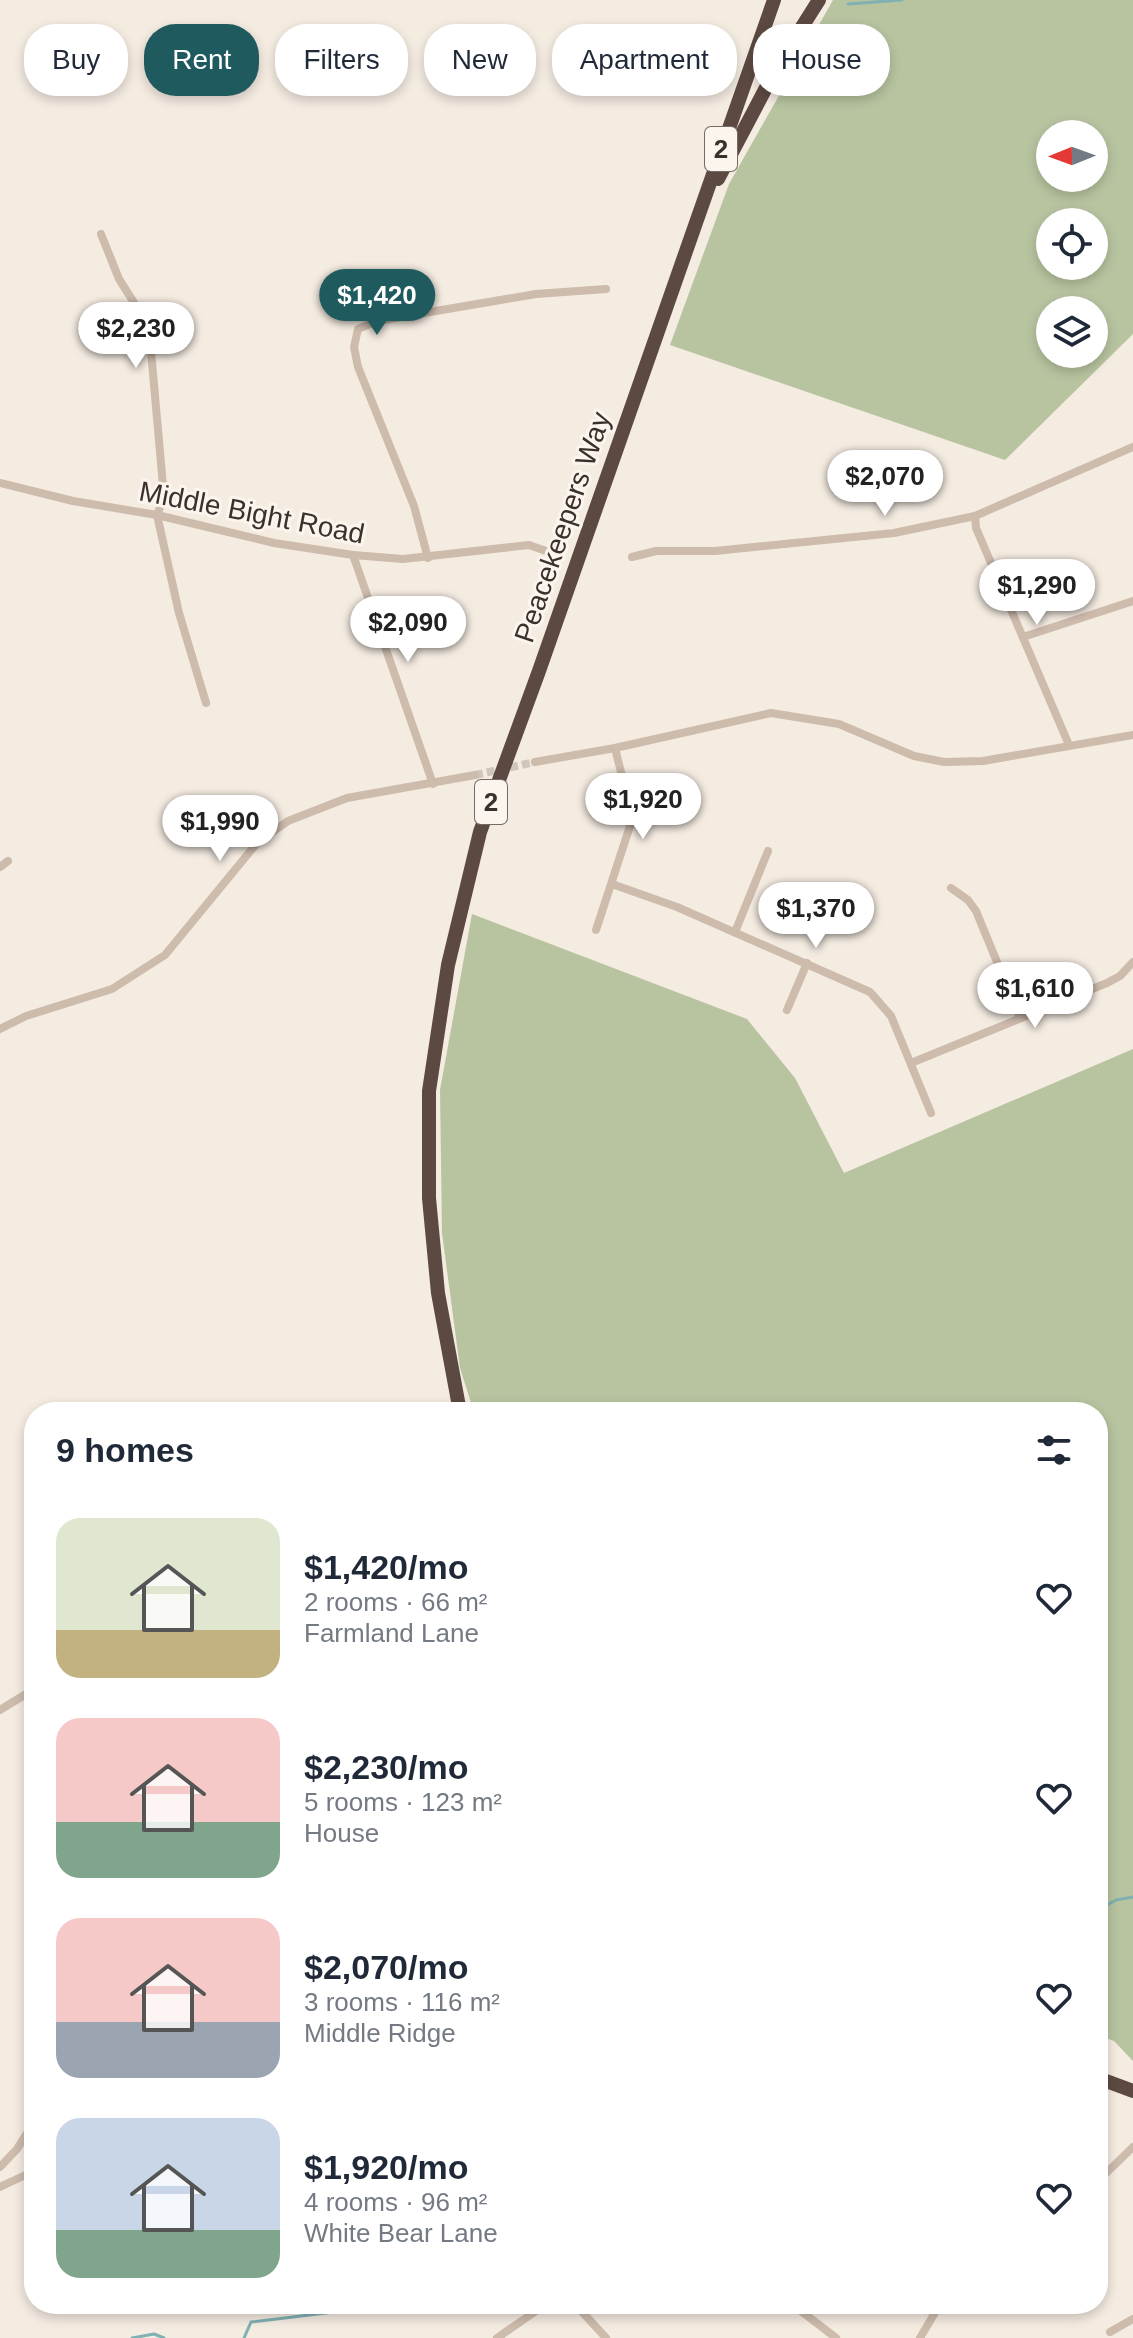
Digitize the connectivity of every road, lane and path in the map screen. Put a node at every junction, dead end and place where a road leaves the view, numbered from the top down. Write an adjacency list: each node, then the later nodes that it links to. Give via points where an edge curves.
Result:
1 (765, 0): 4 (highway)
2 (774, 0): 4 (highway, Peacekeepers Way / 2)
3 (819, 0): 5 (highway, via 778,65)
4 (745, 80): 5 (highway, Peacekeepers Way / 2)
5 (697, 218): 37 (highway, Peacekeepers Way / 2, via 480,832 448,965 429,1091 429,1198 438,1293)
6 (101, 234): 10 (street, via 138,309 151,351 164,497)
7 (606, 289): 15 (street, via 536,294 377,321 358,329 358,367 414,506)
8 (1133, 447): 11 (street)
9 (0, 483): 10 (street, Middle Bight Road)
10 (157, 515): 13 (street, Middle Bight Road, via 274,543); 18 (street)
11 (975, 516): 14 (street, via 894,533); 17 (street)
12 (546, 551): 15 (street, Middle Bight Road, via 529,545)
13 (353, 555): 15 (street, Middle Bight Road); 24 (street)
14 (632, 557)
15 (428, 558)
16 (1133, 601): 17 (street)
17 (1023, 637): 20 (street)
18 (206, 703)
19 (1133, 735): 20 (street)
20 (1069, 745): 21 (street, via 983,761 944,762 914,756 839,724 771,713)
21 (615, 748): 22 (street); 26 (street, via 631,818)
22 (535, 762)
23 (475, 775): 24 (street)
24 (433, 784): 34 (street, via 347,798 288,821 257,843 165,955 112,989)
25 (768, 851): 29 (street)
26 (612, 884): 28 (street); 29 (street)
27 (951, 888): 33 (street, via 976,911)
28 (596, 930)
29 (735, 932): 31 (street)
30 (1133, 962): 33 (street, via 1107,983)
31 (807, 963): 32 (street); 35 (street, via 860,986 879,1001)
32 (787, 1010)
33 (1020, 1018): 35 (street)
34 (0, 1029)
35 (911, 1063): 36 (street)
36 (931, 1113)
37 (458, 1402)
38 (24, 1695): 39 (street)
39 (0, 1710)
40 (1108, 2082): 41 (highway)
41 (1133, 2091)
42 (24, 2138): 44 (street)
43 (1131, 2152): 45 (street)
44 (0, 2167)
45 (1108, 2172)
46 (24, 2176): 47 (street)
47 (0, 2187)
48 (532, 2314): 54 (street)
49 (584, 2314): 55 (street)
50 (805, 2314): 56 (street)
51 (934, 2314): 57 (street)
52 (1133, 2319): 53 (street)
53 (1110, 2332)
54 (497, 2338)
55 (606, 2338)
56 (836, 2338)
57 (920, 2338)

